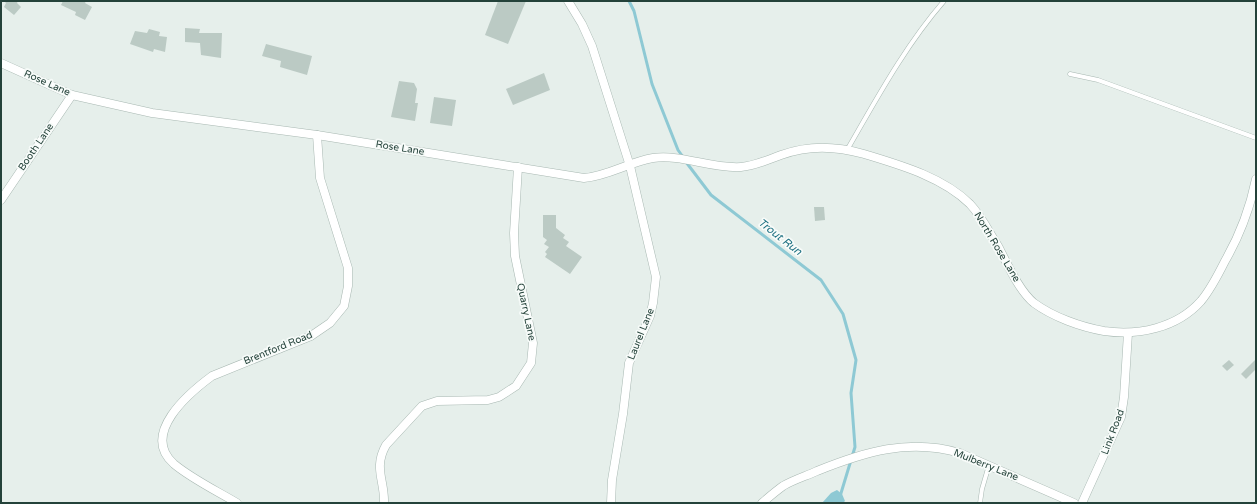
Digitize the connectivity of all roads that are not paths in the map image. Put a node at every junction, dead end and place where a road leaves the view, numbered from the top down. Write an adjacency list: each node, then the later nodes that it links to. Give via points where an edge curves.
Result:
1 (568, 1): 10 (street, via 592,46)
2 (944, 1): 8 (lane, via 899,60)
3 (1, 63): 5 (street, Rose Lane)
4 (1070, 74): 7 (lane, via 1098,80)
5 (72, 95): 6 (street, Rose Lane, via 152,113); 12 (street, Booth Lane)
6 (317, 136): 9 (street, Rose Lane); 15 (street, Brentford Road, via 320,178 348,268 344,306 330,323 311,336 212,376 198,386 174,412 163,438 166,451 174,463)
7 (1256, 138)
8 (847, 150): 10 (street, North Rose Lane, via 824,147 803,149 762,163 740,167 680,159 651,159); 13 (street, North Rose Lane, via 908,170 959,195 983,220 1024,292 1033,302 1084,327)
9 (518, 166): 10 (street, Rose Lane, via 584,178); 16 (street, Quarry Lane, via 515,256 533,343 531,363 516,386 499,398 437,401 417,410 382,451 380,476)
10 (630, 166): 17 (street, Laurel Lane, via 656,277 650,316 628,363)
11 (1256, 179): 13 (street, North Rose Lane, via 1246,216 1234,245 1201,301 1186,314 1167,324)
12 (1, 200)
13 (1128, 333): 21 (street, Link Road, via 1121,417)
14 (989, 465): 18 (street, Mulberry Lane, via 941,448 872,451 784,485); 19 (lane); 20 (street, Mulberry Lane)
15 (237, 503)
16 (384, 503)
17 (611, 503)
18 (762, 503)
19 (980, 503)
20 (1074, 503)
21 (1082, 503)

